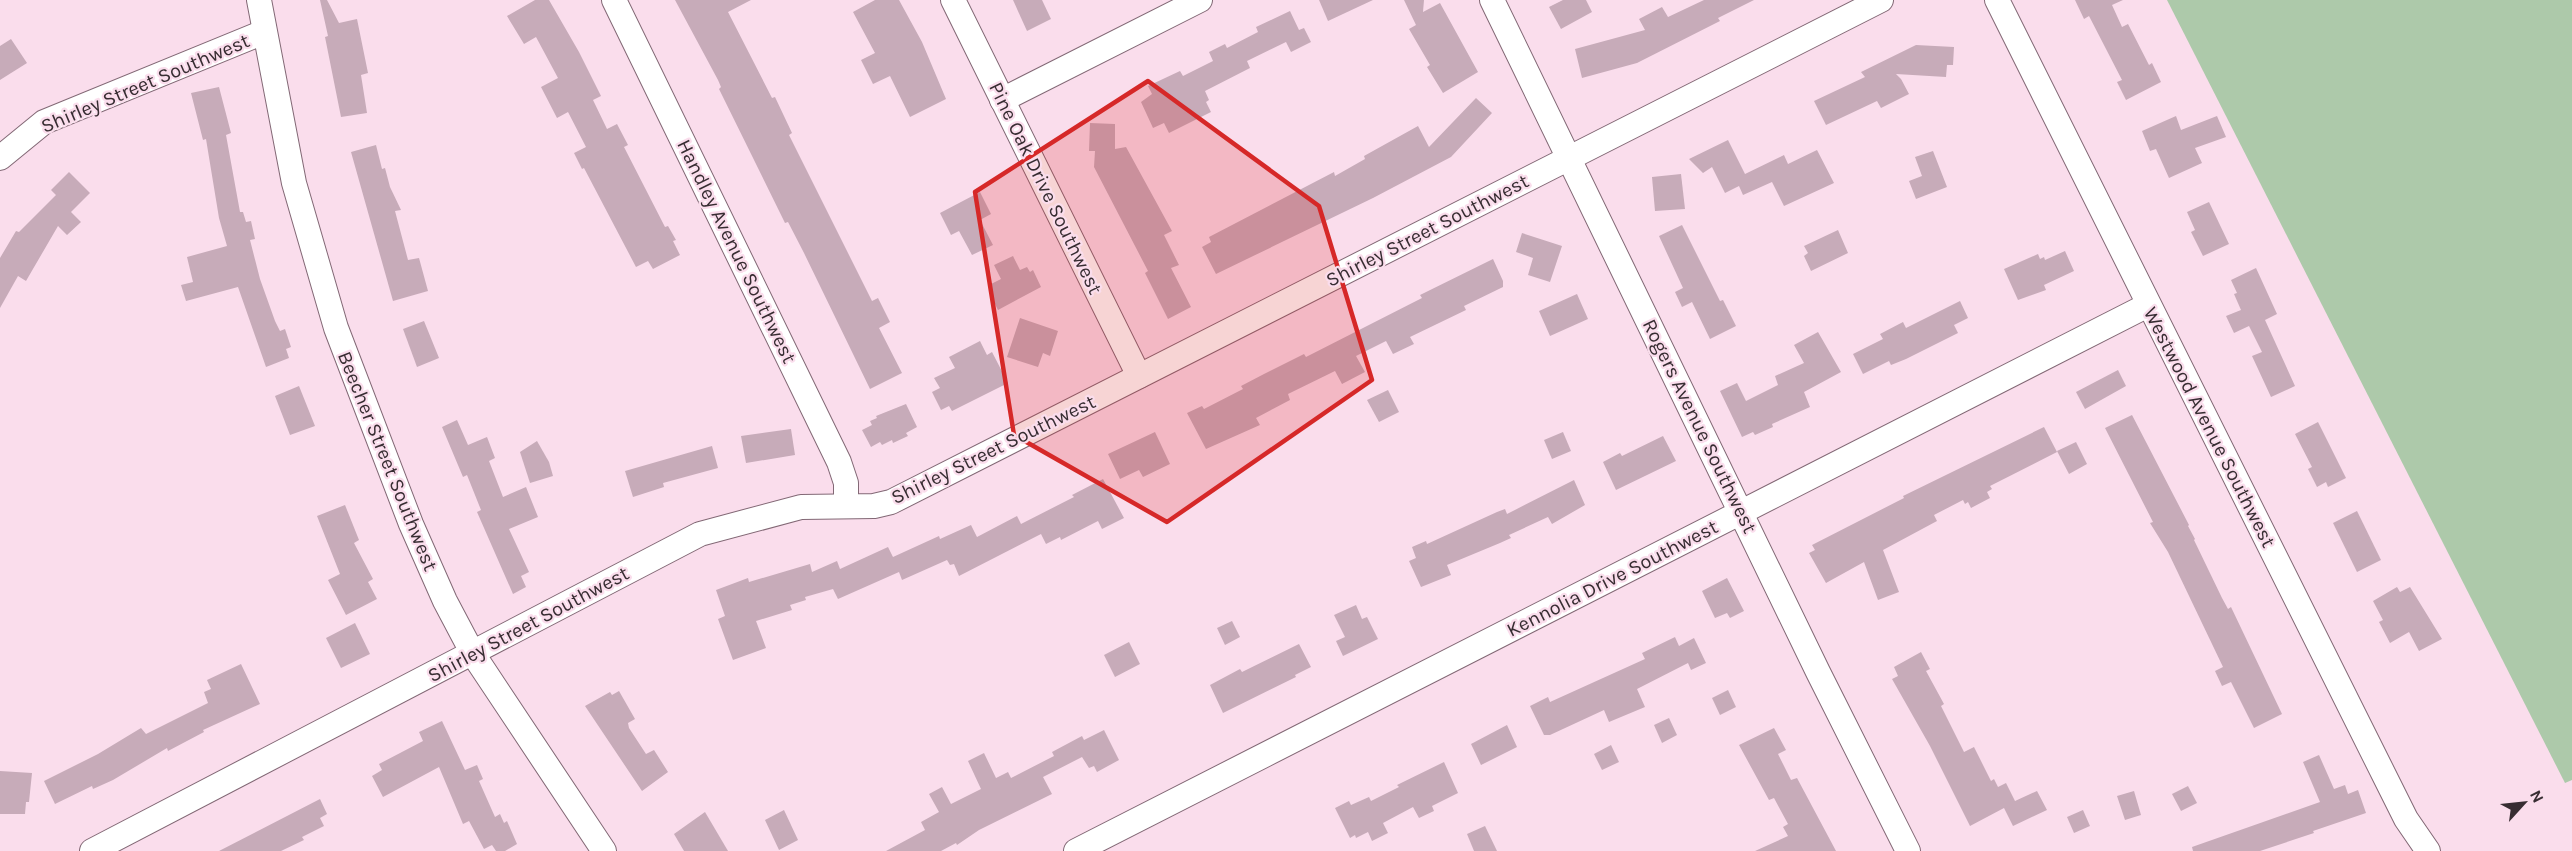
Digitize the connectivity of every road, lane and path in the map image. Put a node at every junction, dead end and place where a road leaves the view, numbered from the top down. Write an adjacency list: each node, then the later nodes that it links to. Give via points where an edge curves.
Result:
1 (259, 0): 8 (street, Beecher Street Southwest)
2 (614, 0): 14 (street, Handley Avenue Southwest, via 840,462 846,483)
3 (953, 0): 9 (street, Pine Oak Drive Southwest)
4 (1200, 0): 9 (street)
5 (1492, 0): 11 (street, Rogers Avenue Southwest)
6 (1881, 0): 11 (street, Shirley Street Southwest)
7 (1997, 0): 12 (street, Westwood Avenue Southwest)
8 (264, 32): 10 (street, Shirley Street Southwest, via 44,122); 16 (street, Beecher Street Southwest, via 294,183 336,328 411,524)
9 (1002, 100): 13 (street, Pine Oak Drive Southwest)
10 (0, 158)
11 (1569, 158): 13 (street, Shirley Street Southwest); 15 (street, Rogers Avenue Southwest)
12 (2148, 305): 15 (street, Kennolia Drive Southwest); 21 (street, Westwood Avenue Southwest, via 2406,819)
13 (1139, 376): 14 (street, Shirley Street Southwest, via 891,502)
14 (846, 506): 16 (street, Shirley Street Southwest, via 801,507 700,534)
15 (1742, 512): 19 (street, Kennolia Drive Southwest); 20 (street, Rogers Avenue Southwest)
16 (473, 654): 17 (street, Shirley Street Southwest); 18 (street, Beecher Street Southwest)
17 (92, 851)
18 (604, 851)
19 (1076, 851)
20 (1908, 851)
21 (2428, 851)

